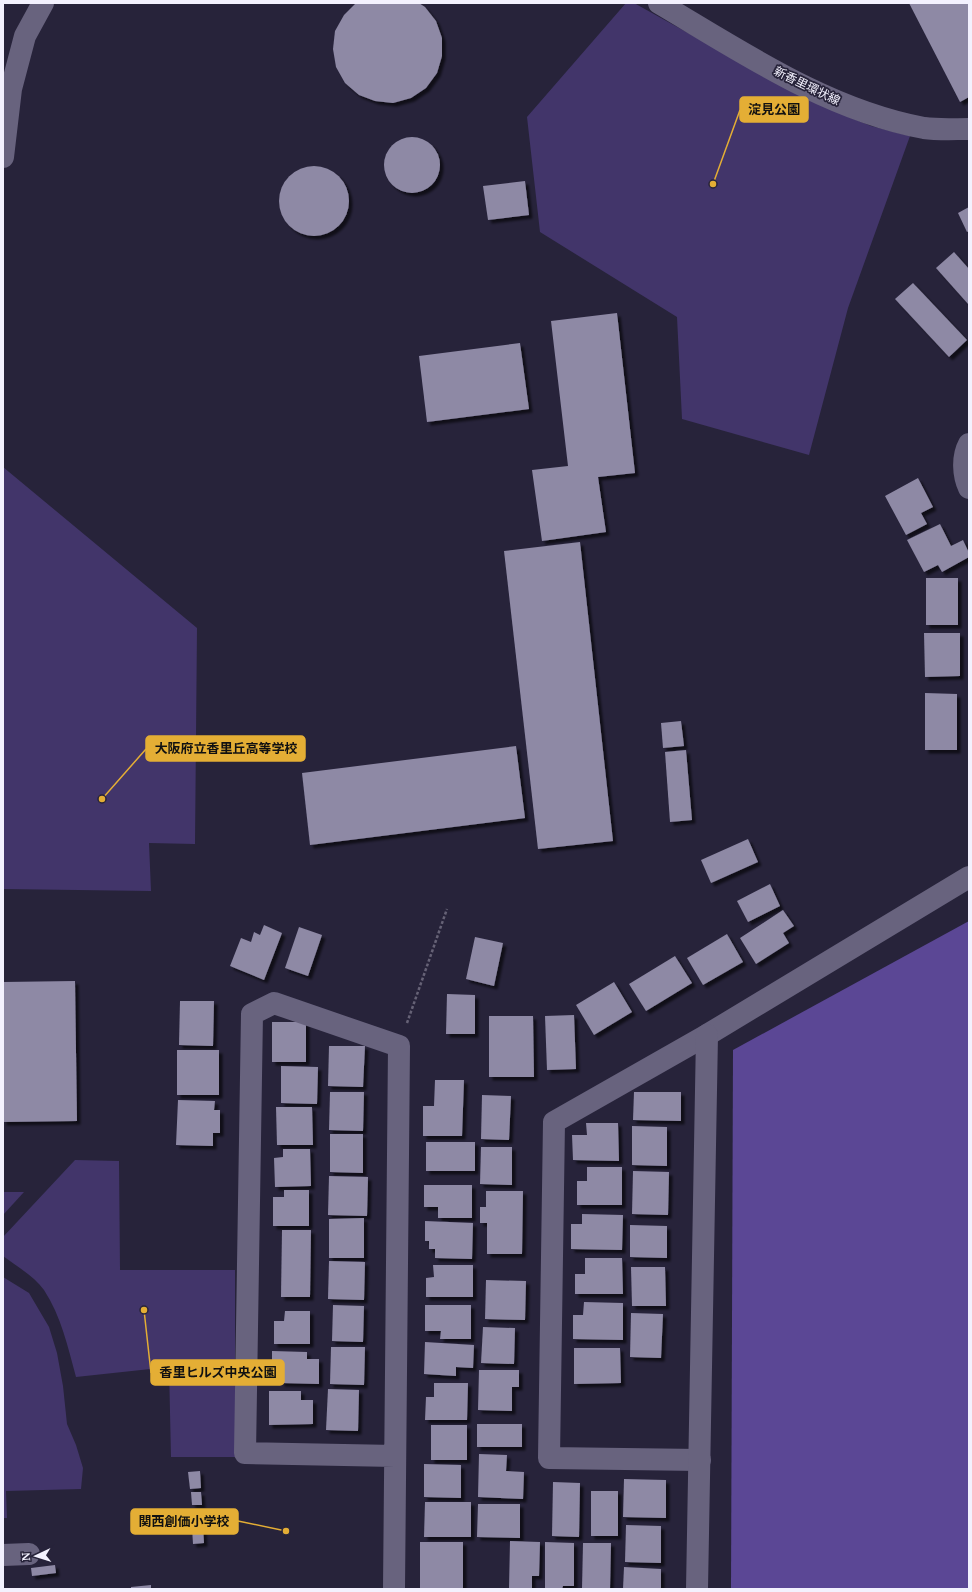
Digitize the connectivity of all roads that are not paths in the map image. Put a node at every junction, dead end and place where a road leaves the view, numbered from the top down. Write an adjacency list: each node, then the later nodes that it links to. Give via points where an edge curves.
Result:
1 (43, 3): 4 (street, via 25,36 11,89)
2 (659, 3): 3 (street, 新香里環状線, via 767,66 835,101 874,115 925,128)
3 (969, 129)
4 (3, 157)
5 (969, 444): 6 (street, via 965,451 964,478)
6 (969, 488)
7 (969, 877): 8 (street)
8 (707, 1035): 10 (street); 10 (street, via 554,1122 548,1458)
9 (396, 1456): 9 (street, via 245,1453 252,1014 274,1003 399,1046); 13 (street)
10 (700, 1460): 14 (street)
11 (29, 1554): 12 (street)
12 (3, 1555)
13 (394, 1589)
14 (697, 1589)

